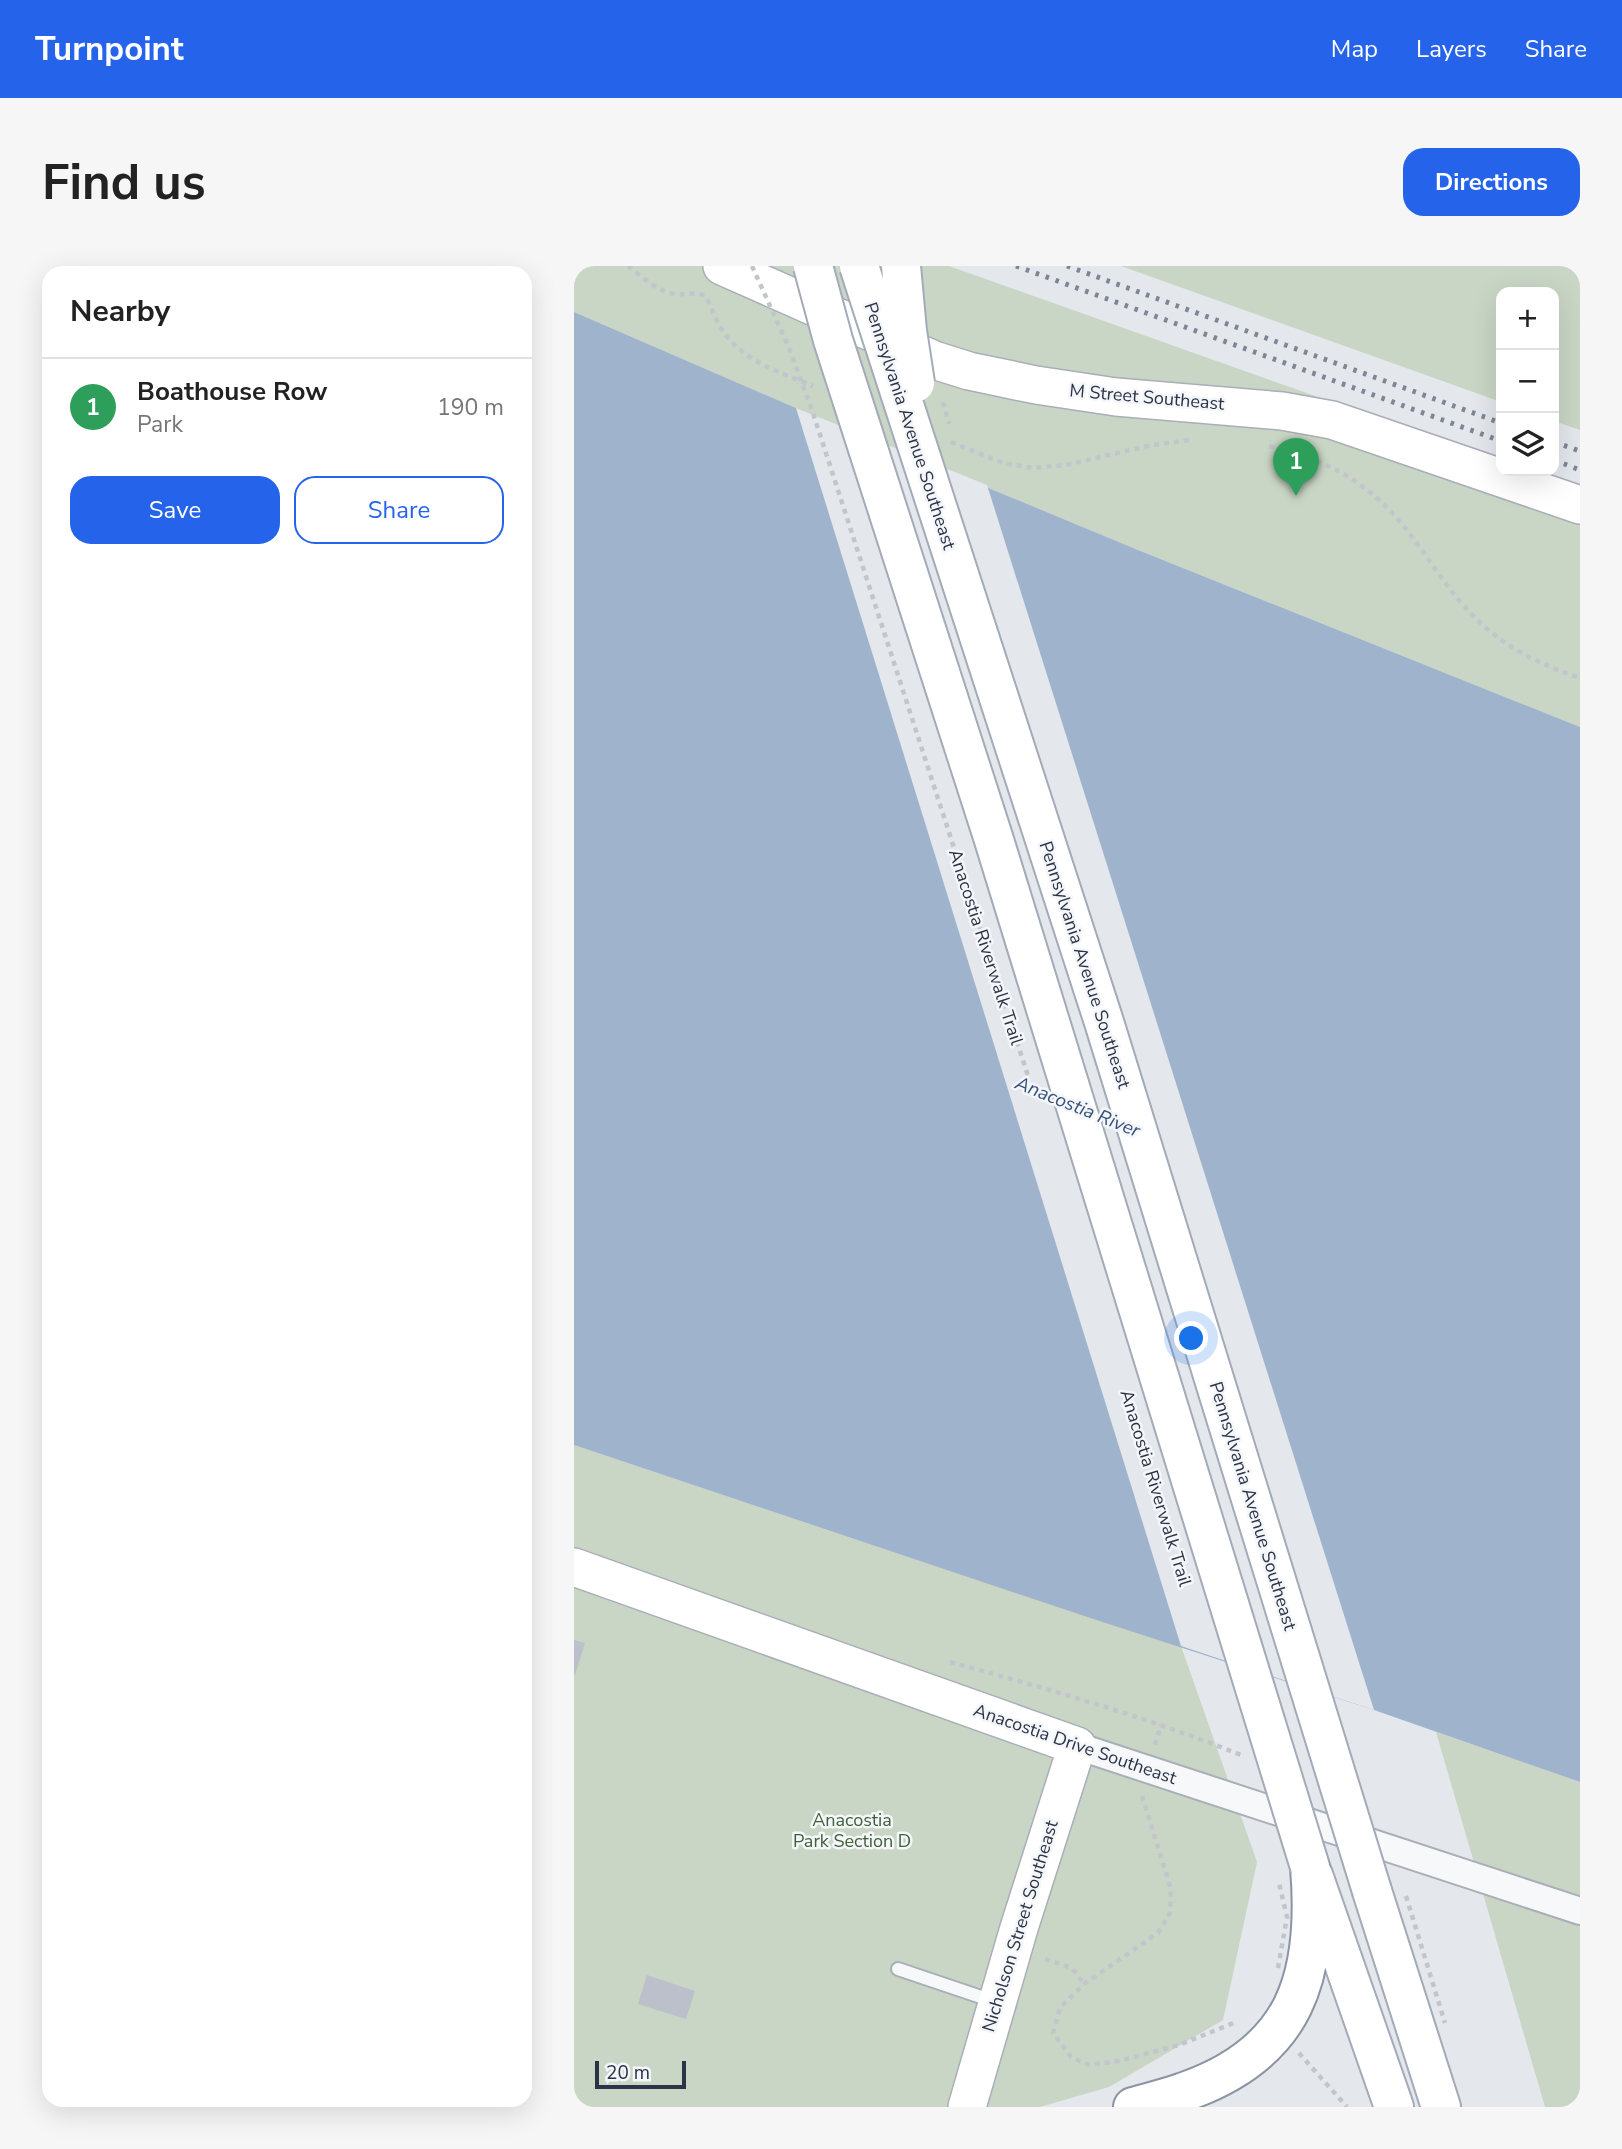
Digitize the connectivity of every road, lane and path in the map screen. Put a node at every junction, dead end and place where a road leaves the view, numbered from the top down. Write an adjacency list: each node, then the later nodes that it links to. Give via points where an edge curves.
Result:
1 (722, 266): 12 (street, M Street Southeast, via 934,360 969,370 1084,393 1282,411 1332,421)
2 (752, 266): 14 (path, Anacostia Riverwalk Trail, bridge, via 813,410)
3 (801, 266): 7 (main road, bridge)
4 (813, 266): 7 (main road, bridge)
5 (859, 266): 11 (main road, Pennsylvania Avenue Southeast, bridge)
6 (901, 266): 11 (main road, bridge)
7 (833, 340): 22 (main road, bridge, via 998,853)
8 (1201, 440): 10 (path)
9 (1258, 444): 13 (path, via 1309,456 1346,474 1381,499 1459,601 1490,631 1521,653)
10 (1152, 445)
11 (934, 502): 35 (main road, Pennsylvania Avenue Southeast, bridge, via 1108,1035)
12 (1580, 505)
13 (1580, 678)
14 (1031, 1087)
15 (574, 1567): 18 (street, Anacostia Drive Southeast)
16 (943, 1660): 17 (path)
17 (1161, 1725): 19 (path, via 1243,1758); 20 (path)
18 (1077, 1746): 23 (street, Anacostia Drive Southeast); 28 (street, Nicholson Street Southeast)
19 (1237, 1747)
20 (1152, 1753)
21 (1139, 1785): 27 (path, via 1171,1889 1170,1913 1158,1933)
22 (1294, 1872): 25 (path, bridge); 32 (main road, via 1314,1910 1310,1946 1301,1990 1276,2033 1253,2056 1226,2073); 34 (main road)
23 (1580, 1911)
24 (1035, 1955): 27 (path, via 1072,1969)
25 (1278, 1968)
26 (898, 1969): 28 (lane)
27 (1084, 1984): 29 (path, via 1060,2008 1053,2033 1070,2057 1089,2065 1119,2062 1179,2045)
28 (997, 2003): 31 (street, Nicholson Street Southeast)
29 (1244, 2018)
30 (1293, 2046): 33 (path)
31 (967, 2107)
32 (1133, 2107)
33 (1348, 2107)
34 (1394, 2107)
35 (1441, 2107)

